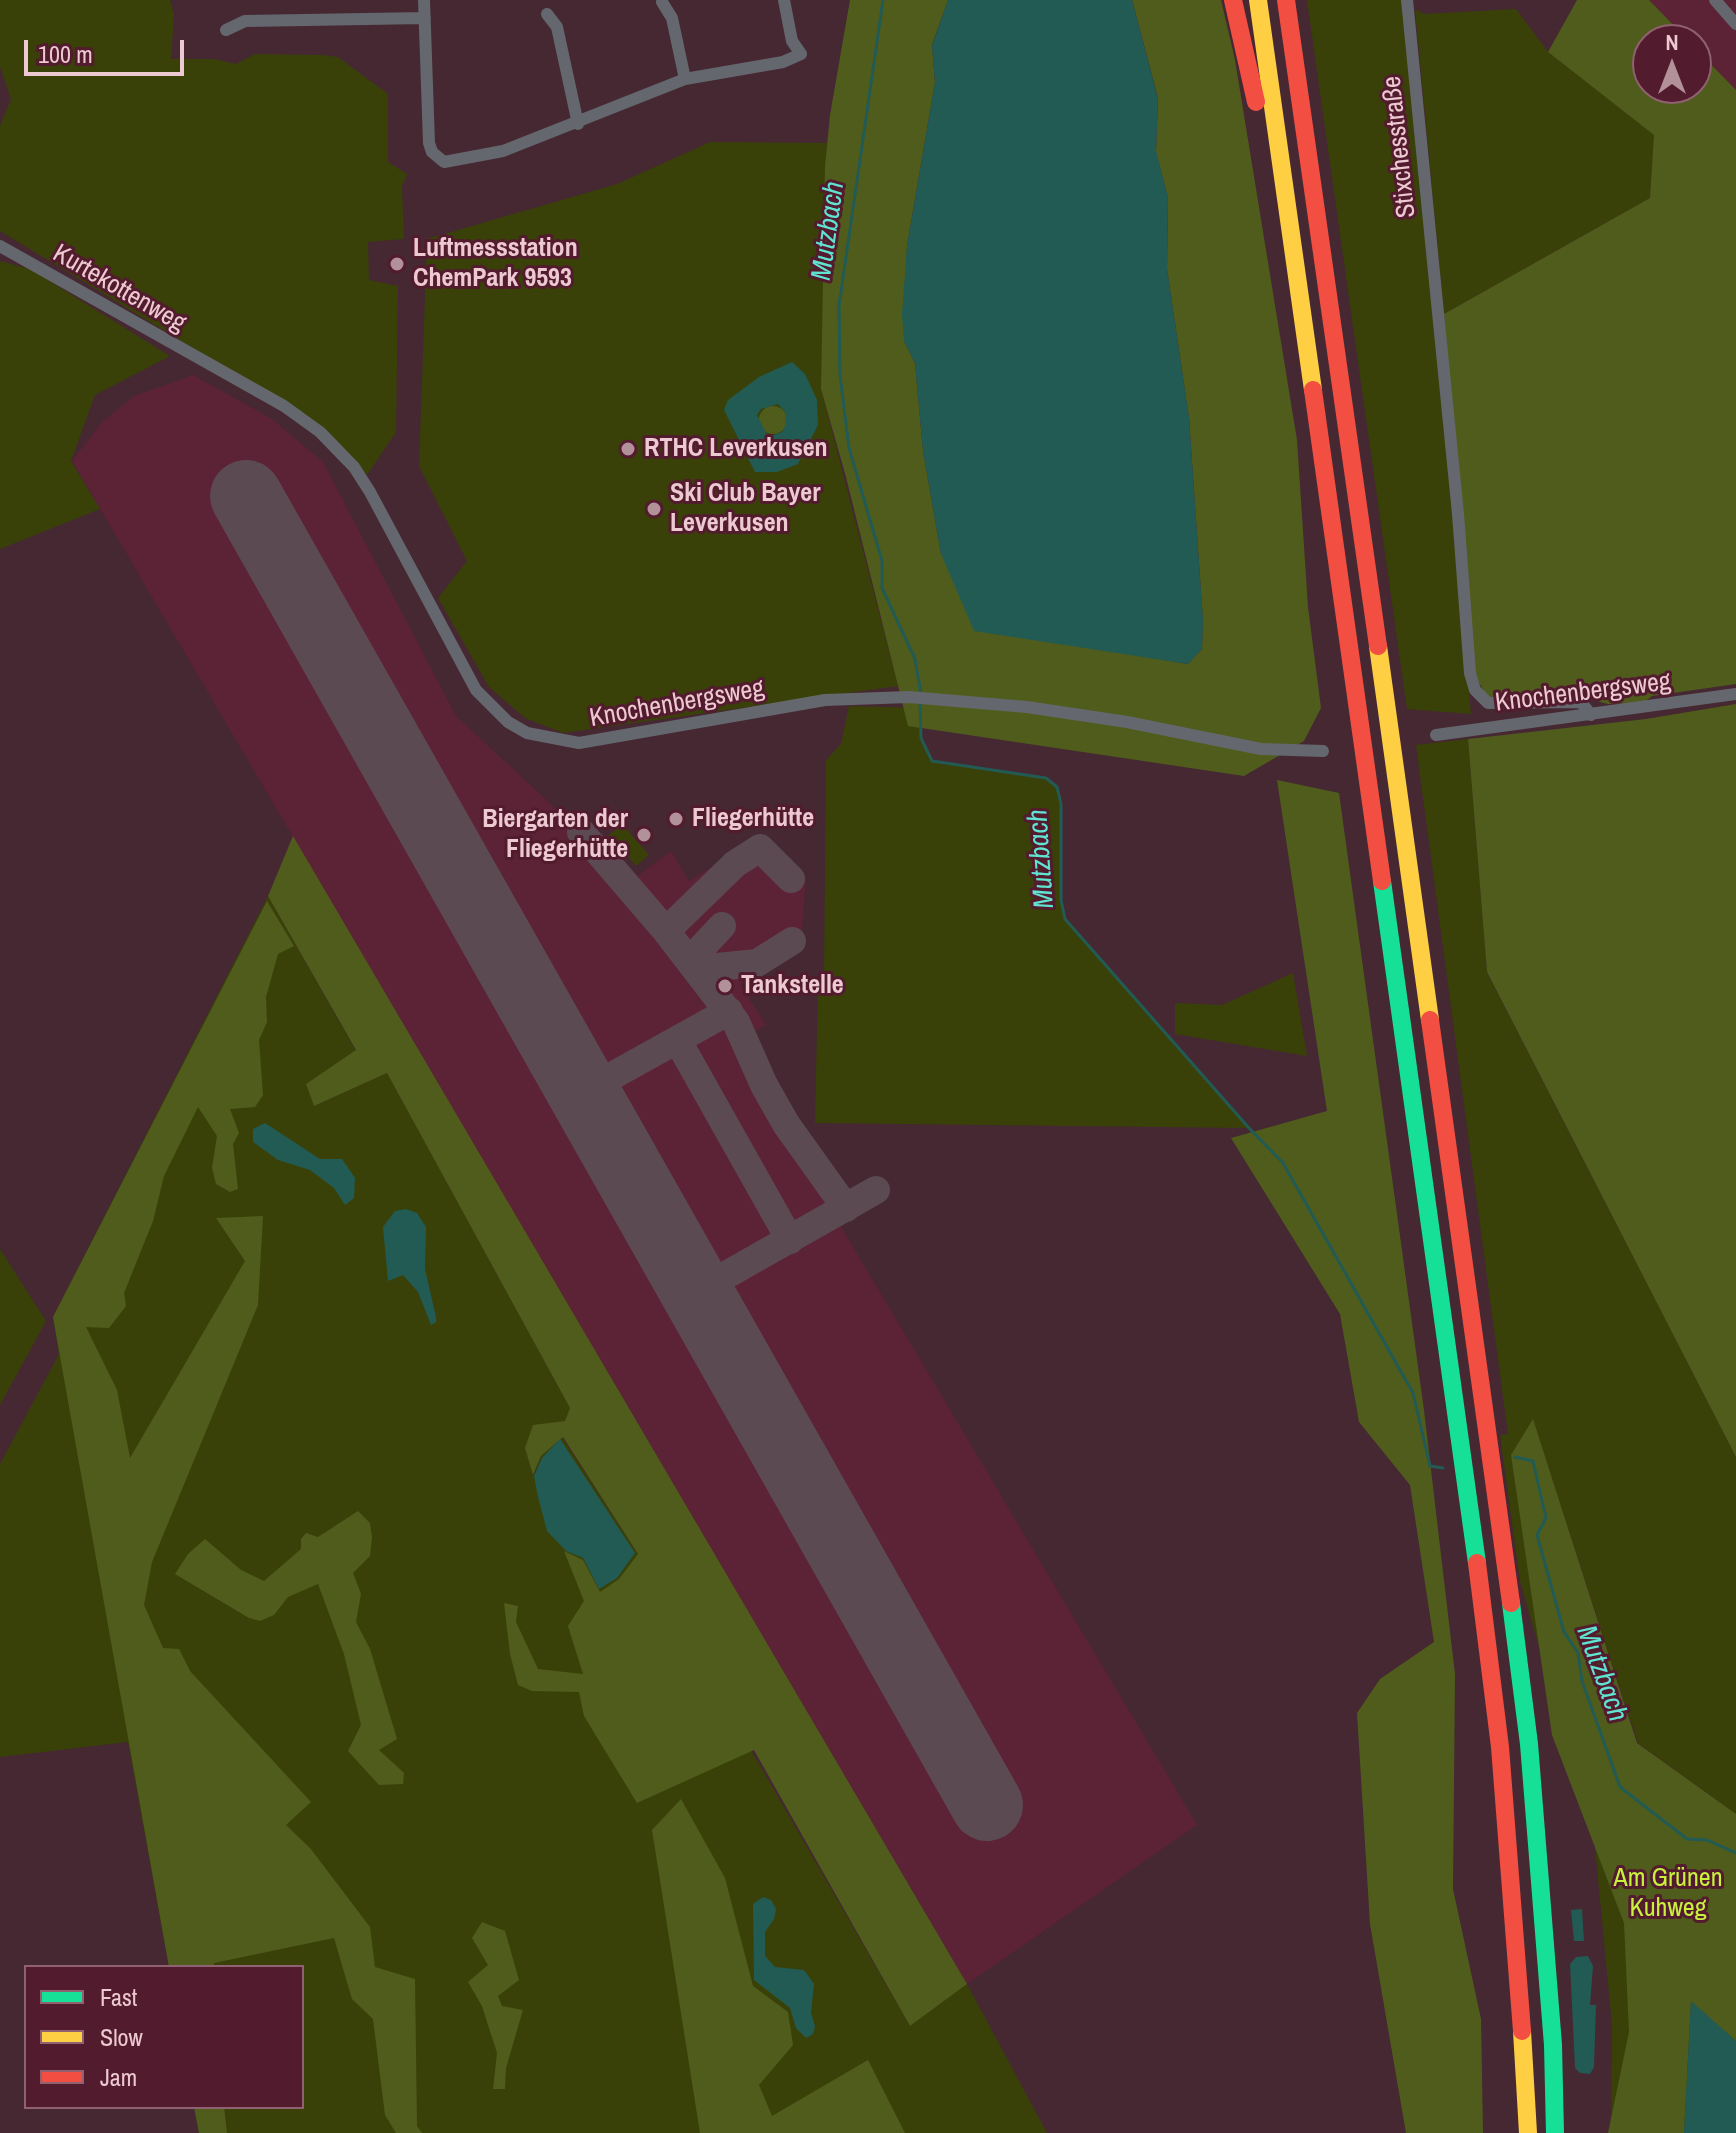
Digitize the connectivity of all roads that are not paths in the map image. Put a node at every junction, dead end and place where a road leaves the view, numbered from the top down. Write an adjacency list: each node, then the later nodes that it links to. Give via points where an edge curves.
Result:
1 (424, 0): 11 (street)
2 (784, 0): 15 (street, via 792,41 801,54 783,62)
3 (1233, 0): 17 (highway, via 1271,194)
4 (1258, 0): 17 (highway)
5 (1286, 0): 13 (highway)
6 (1294, 0): 13 (highway)
7 (1407, 0): 21 (street, Stixchesstraße, via 1470,673 1475,690 1495,705 1581,702)
8 (1715, 0): 12 (street)
9 (662, 2): 15 (street, via 672,18)
10 (547, 14): 16 (street, via 557,27)
11 (425, 18): 14 (street, via 245,21); 16 (street, via 429,143 444,162 503,151)
12 (1736, 24)
13 (1289, 25): 25 (highway, via 1525,1714 1545,1929)
14 (226, 30)
15 (685, 79): 16 (street)
16 (578, 124)
17 (1287, 223): 24 (highway, via 1500,1747)
18 (0, 246): 19 (street, Kurtekottenweg)
19 (216, 369): 23 (street, Knochenbergsweg, via 284,406 320,432 354,467 476,690 527,733 579,743 825,700 909,697 1070,713 1261,749)
20 (1736, 694): 21 (street, Knochenbergsweg)
21 (1591, 715): 22 (street, Knochenbergsweg)
22 (1436, 735)
23 (1323, 751)
24 (1528, 2133)
25 (1555, 2133)

